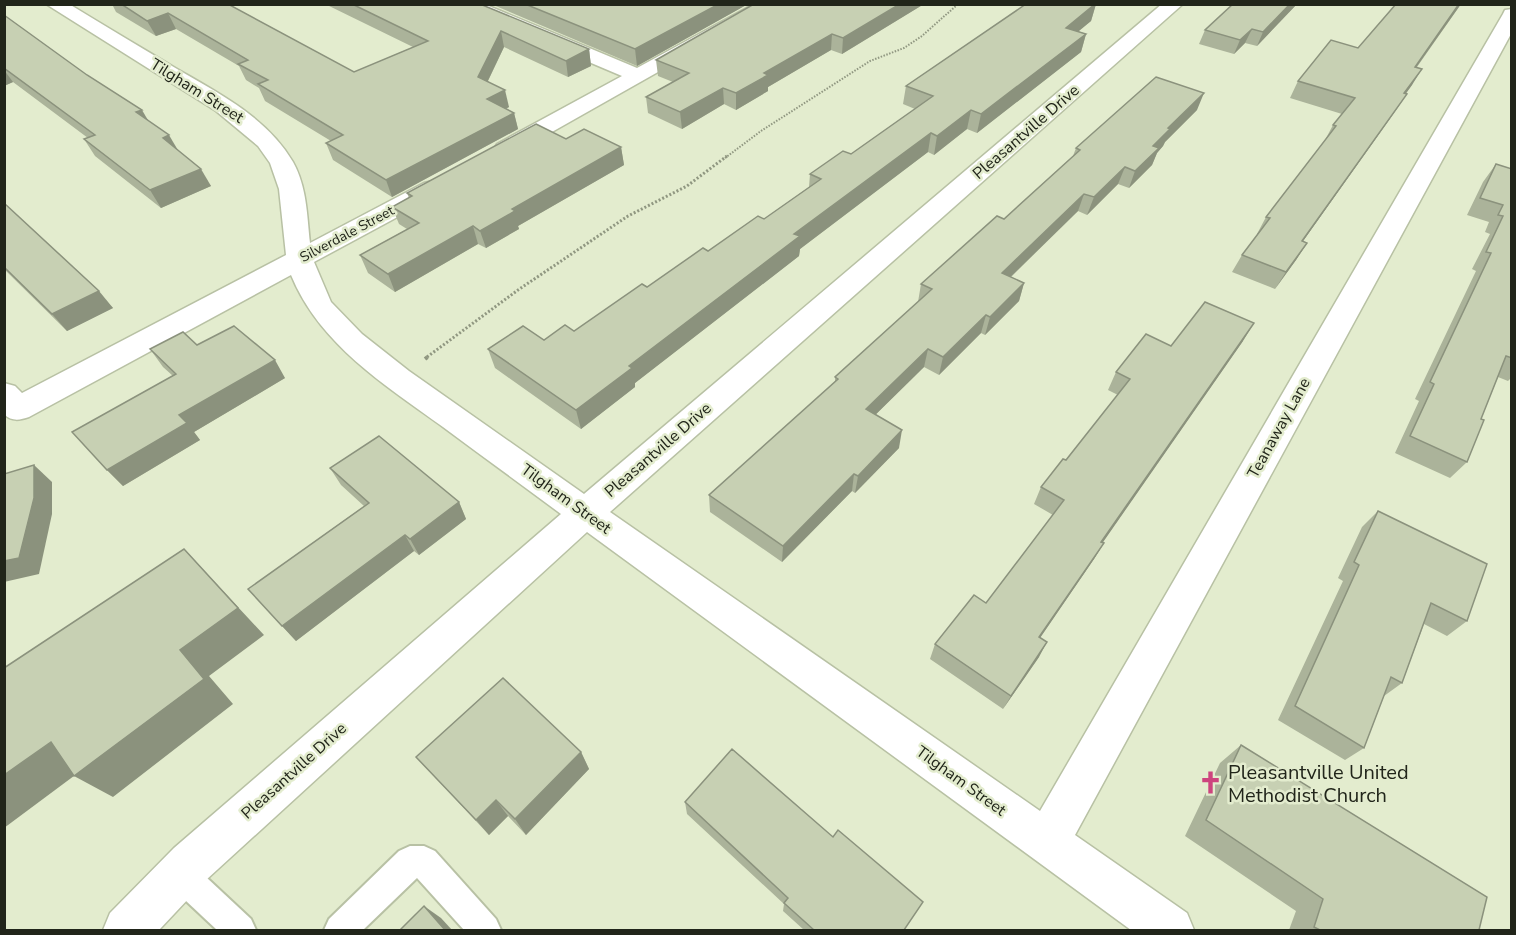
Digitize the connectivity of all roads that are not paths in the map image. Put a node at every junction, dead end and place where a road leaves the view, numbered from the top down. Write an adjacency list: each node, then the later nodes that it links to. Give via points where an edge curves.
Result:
1 (55, 4): 9 (street, Tilgham Street, via 251,124 281,162 291,187)
2 (467, 4): 6 (street)
3 (769, 4): 6 (street)
4 (1174, 4): 11 (street, Pleasantville Drive)
5 (1512, 14): 12 (street, Teanaway Lane)
6 (639, 76): 7 (street)
7 (485, 160)
8 (454, 176): 9 (street, Silverdale Street)
9 (300, 260): 10 (street, Silverdale Street); 11 (street, Tilgham Street, via 315,298 343,333 398,379)
10 (11, 401)
11 (585, 513): 12 (street, Tilgham Street); 13 (street, Pleasantville Drive)
12 (1047, 842): 18 (street, Tilgham Street)
13 (180, 874): 14 (street, Pleasantville Drive); 15 (lane)
14 (127, 930)
15 (240, 930)
16 (340, 930): 17 (lane, via 410,862 424,862)
17 (484, 930)
18 (1170, 930)

